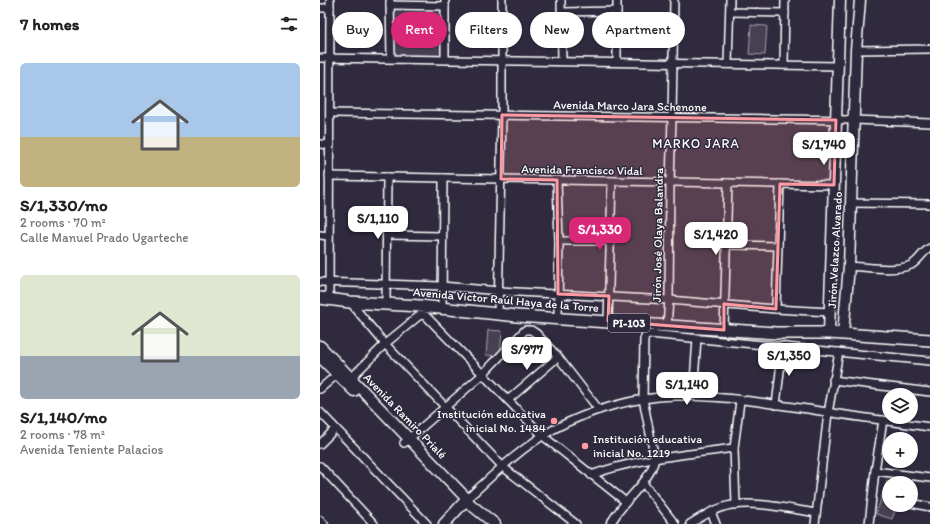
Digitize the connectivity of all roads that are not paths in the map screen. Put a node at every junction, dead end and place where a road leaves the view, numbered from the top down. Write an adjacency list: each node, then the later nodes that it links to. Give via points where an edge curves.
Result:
1 (330, 0): 13 (street)
2 (502, 0): 25 (street)
3 (561, 0): 15 (street)
4 (617, 0): 14 (street)
5 (674, 0): 28 (street, Jirón José Olaya Balandra)
6 (730, 0): 16 (street)
7 (785, 0): 17 (street)
8 (840, 0): 31 (street, Jirón Velazco Alvarado)
9 (860, 0): 19 (street, Jirón Velazco Alvarado)
10 (390, 2): 11 (street); 23 (street)
11 (445, 3): 24 (street)
12 (320, 8): 13 (street)
13 (330, 8): 21 (street)
14 (617, 11): 15 (street); 27 (street)
15 (561, 12)
16 (730, 12): 17 (street); 29 (street)
17 (785, 13): 30 (street)
18 (562, 48): 26 (street)
19 (856, 50): 20 (street); 36 (street, Jirón Velazco Alvarado)
20 (930, 50)
21 (330, 57): 22 (street); 23 (street); 32 (street)
22 (320, 58)
23 (391, 58): 24 (street)
24 (445, 59): 25 (street)
25 (502, 60): 26 (street); 33 (street)
26 (562, 61): 27 (street)
27 (617, 62): 28 (street)
28 (672, 63): 29 (street); 34 (street, Jirón José Olaya Balandra)
29 (728, 64): 30 (street)
30 (784, 65): 31 (street)
31 (839, 66): 35 (street, Jirón Velazco Alvarado)
32 (330, 113): 33 (street, Avenida Marco Jara Schenone); 39 (street)
33 (502, 115): 34 (street, Avenida Marco Jara Schenone); 43 (street)
34 (672, 118): 35 (street, Avenida Marco Jara Schenone); 46 (street, Jirón José Olaya Balandra)
35 (836, 120): 36 (street, Avenida Marco Jara Schenone); 49 (street, Jirón Velazco Alvarado)
36 (854, 120): 37 (street, Avenida Marco Jara Schenone); 50 (street, Jirón Velazco Alvarado)
37 (930, 123)
38 (320, 144): 39 (street)
39 (330, 145): 40 (street)
40 (329, 176): 41 (street, Avenida Francisco Vidal); 54 (street)
41 (387, 177): 42 (street, Avenida Francisco Vidal); 53 (street)
42 (443, 178): 43 (street, Avenida Francisco Vidal); 55 (street)
43 (501, 179): 44 (street, Avenida Francisco Vidal); 66 (street)
44 (557, 180): 45 (street, Avenida Francisco Vidal); 56 (street)
45 (612, 181): 46 (street, Avenida Francisco Vidal); 57 (street)
46 (670, 182): 47 (street, Avenida Francisco Vidal); 70 (street, Jirón José Olaya Balandra)
47 (728, 183): 48 (street, Avenida Francisco Vidal); 58 (street)
48 (780, 184): 49 (street, Avenida Francisco Vidal); 59 (street)
49 (834, 185): 76 (street, Jirón Velazco Alvarado)
50 (851, 203): 51 (street); 61 (street, Jirón Velazco Alvarado)
51 (930, 204)
52 (320, 235): 54 (street)
53 (387, 235): 55 (street); 64 (street)
54 (329, 236): 63 (street)
55 (442, 236): 65 (street)
56 (558, 241): 57 (street); 67 (street)
57 (610, 241): 68 (street)
58 (726, 245): 59 (street); 73 (street)
59 (778, 246): 75 (street)
60 (930, 248): 61 (street, via 916,262 897,268)
61 (849, 266): 83 (street, Jirón Velazco Alvarado)
62 (320, 282): 63 (street)
63 (329, 282): 64 (street); 69 (street)
64 (387, 284): 65 (street); 72 (street)
65 (442, 286): 66 (street); 74 (street)
66 (499, 291): 67 (street); 77 (street)
67 (558, 294): 68 (street); 78 (street)
68 (609, 296): 70 (street); 79 (street)
69 (323, 300): 71 (main road, Avenida Víctor Raúl Haya de la Torre / PI-103)
70 (669, 300): 73 (street); 80 (street, Jirón José Olaya Balandra)
71 (350, 302): 72 (main road, Avenida Víctor Raúl Haya de la Torre / PI-103); 86 (street)
72 (386, 303): 74 (main road, Avenida Víctor Raúl Haya de la Torre / PI-103)
73 (724, 304): 75 (street); 81 (street)
74 (442, 308): 77 (main road, Avenida Víctor Raúl Haya de la Torre / PI-103)
75 (776, 309): 76 (street)
76 (830, 312): 82 (street, Jirón Velazco Alvarado)
77 (498, 314): 78 (main road, Avenida Víctor Raúl Haya de la Torre / PI-103)
78 (558, 318): 79 (main road, Avenida Víctor Raúl Haya de la Torre / PI-103)
79 (608, 321): 80 (main road, Avenida Víctor Raúl Haya de la Torre / PI-103)
80 (667, 326): 81 (main road, Avenida Víctor Raúl Haya de la Torre / PI-103)
81 (724, 330): 82 (main road, Avenida Víctor Raúl Haya de la Torre / PI-103)
82 (829, 333): 83 (main road, Avenida Víctor Raúl Haya de la Torre / PI-103)
83 (843, 334): 85 (main road, Avenida Víctor Raúl Haya de la Torre / PI-103)
84 (697, 338): 88 (street); 99 (street); 100 (street, via 646,335)
85 (930, 340)
86 (385, 344): 94 (street, via 420,315 426,316); 95 (street); 104 (street)
87 (320, 346): 93 (street, Avenida Ramiro Prialé)
88 (783, 346): 89 (street); 103 (street)
89 (839, 352): 92 (street); 96 (street)
90 (320, 357): 93 (street, Avenida Ramiro Prialé)
91 (558, 357): 94 (street, via 537,334 525,330); 101 (street); 105 (street)
92 (930, 361)
93 (340, 372): 95 (street, Avenida Ramiro Prialé); 97 (street)
94 (482, 375): 101 (street); 104 (street)
95 (349, 380): 114 (street, Avenida Ramiro Prialé)
96 (833, 380): 98 (street); 107 (street)
97 (320, 389)
98 (930, 392)
99 (693, 396): 100 (street); 102 (street)
100 (643, 399): 105 (street); 117 (street)
101 (508, 400): 113 (street)
102 (740, 401): 103 (street); 116 (street)
103 (776, 405): 107 (street)
104 (446, 407): 114 (street); 119 (street)
105 (598, 410): 113 (street)
106 (320, 412): 112 (street)
107 (828, 412): 108 (street); 132 (street)
108 (882, 420)
109 (882, 424): 120 (street)
110 (910, 424): 111 (street)
111 (930, 427)
112 (335, 429): 115 (street); 136 (street)
113 (543, 436): 119 (street); 121 (street)
114 (407, 441): 126 (street, Avenida Ramiro Prialé)
115 (320, 444)
116 (734, 448): 117 (street); 129 (street)
117 (656, 459): 121 (street, via 618,466); 125 (street)
118 (320, 466): 135 (street)
119 (503, 467): 126 (street); 139 (street)
120 (875, 471): 122 (street); 145 (street)
121 (591, 475): 127 (street)
122 (897, 476)
123 (930, 478): 124 (street)
124 (918, 479)
125 (643, 483): 127 (street); 141 (street)
126 (467, 502): 137 (street); 138 (street, Avenida Ramiro Prialé)
127 (626, 502): 140 (street)
128 (918, 504): 130 (street)
129 (736, 505): 131 (street); 132 (street, via 754,504)
130 (930, 507)
131 (711, 512): 142 (street); 143 (street)
132 (816, 513): 144 (street)
133 (320, 520): 134 (street)
134 (324, 524)
135 (374, 524)
136 (427, 524)
137 (444, 524)
138 (495, 524)
139 (576, 524)
140 (610, 524)
141 (675, 524)
142 (690, 524)
143 (716, 524)
144 (815, 524)
145 (869, 524)

